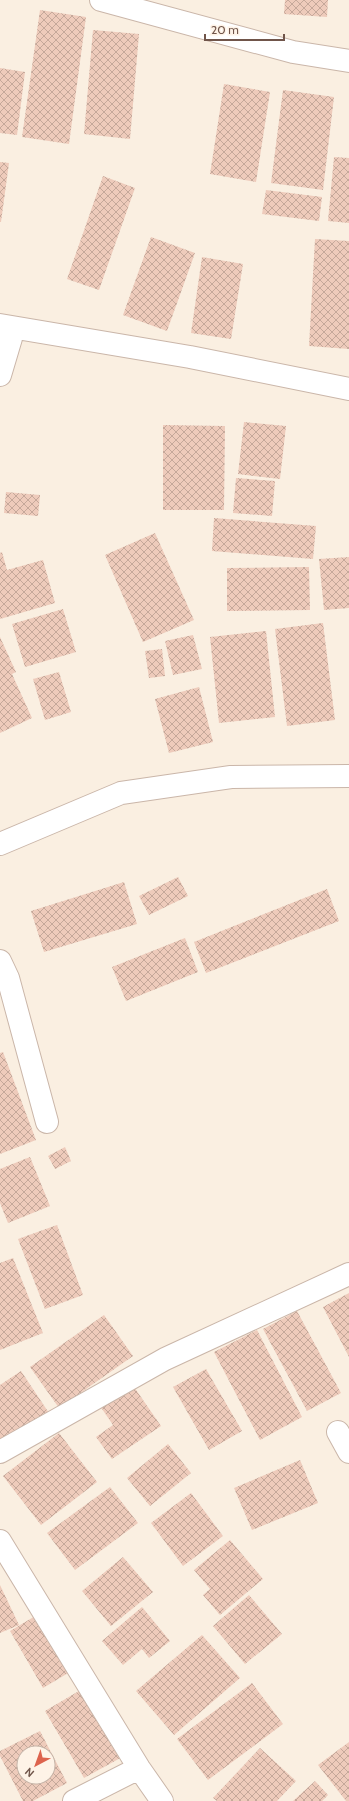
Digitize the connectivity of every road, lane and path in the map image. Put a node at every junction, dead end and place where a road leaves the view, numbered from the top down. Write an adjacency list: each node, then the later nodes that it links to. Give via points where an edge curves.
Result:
1 (101, 0): 2 (street, via 293,52)
2 (349, 61)
3 (4, 327): 4 (street, via 11,338); 5 (street, via 190,357)
4 (0, 375)
5 (349, 389)
6 (349, 776): 7 (street, via 231,777 121,793)
7 (0, 844)
8 (0, 961): 9 (street, via 8,978)
9 (47, 1122)
10 (349, 1274): 12 (street, via 165,1359)
11 (338, 1432): 13 (street)
12 (0, 1452)
13 (349, 1452)
14 (0, 1541): 15 (street)
15 (139, 1768): 16 (street); 17 (street)
16 (74, 1801)
17 (162, 1801)

